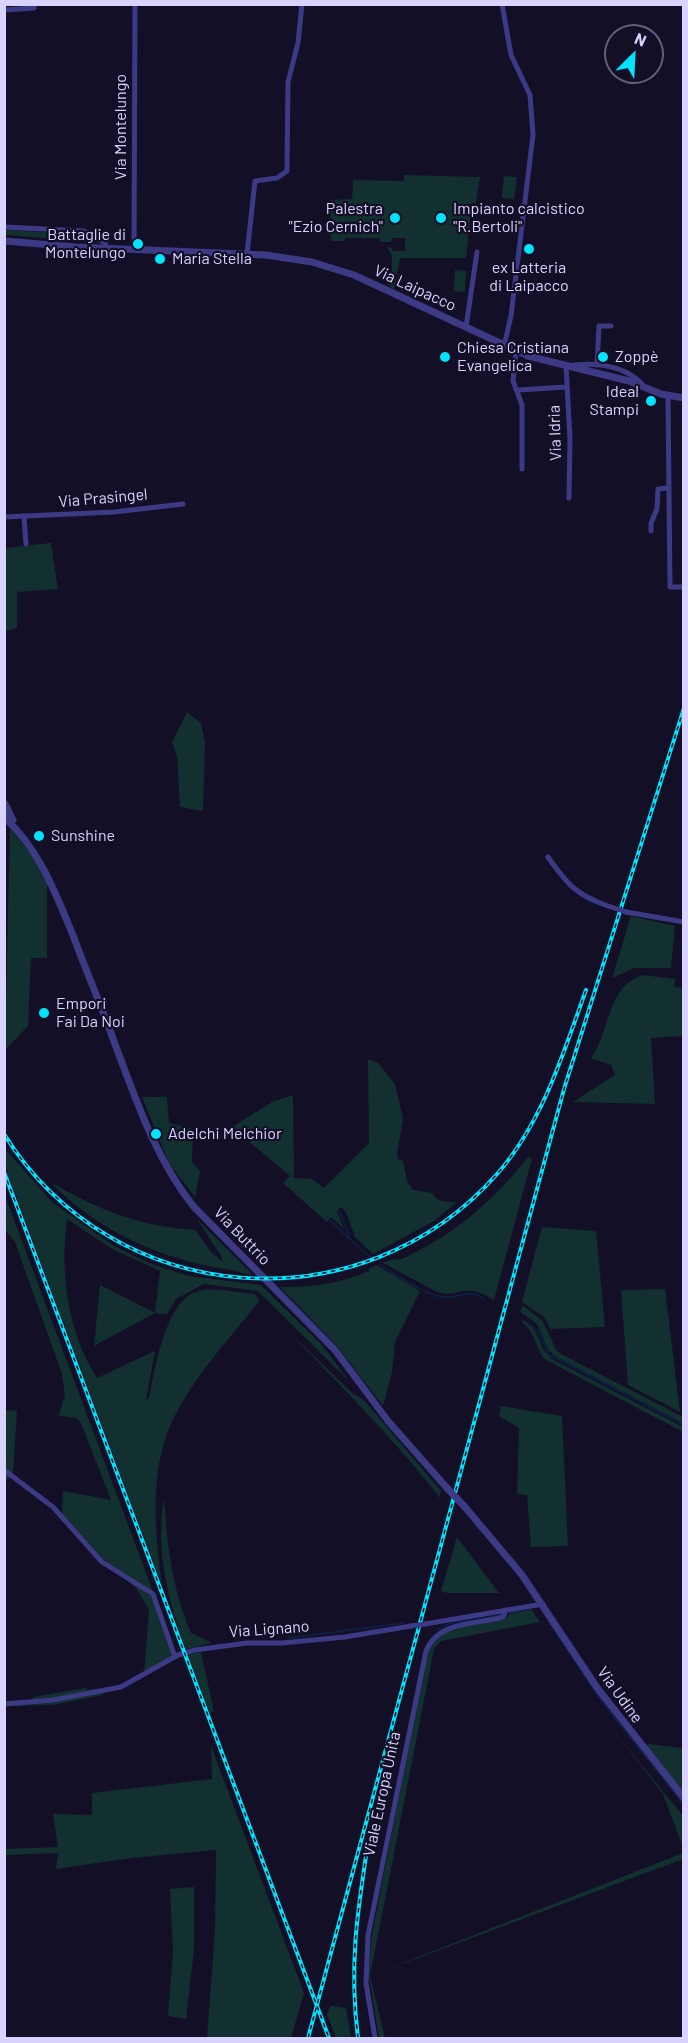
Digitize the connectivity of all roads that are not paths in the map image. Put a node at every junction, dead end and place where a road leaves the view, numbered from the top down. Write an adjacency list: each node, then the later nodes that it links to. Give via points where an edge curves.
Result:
1 (135, 4): 9 (street, Via Montelungo)
2 (303, 4): 11 (street, via 288,82 287,171 277,178 255,181)
3 (502, 4): 14 (street, via 511,55 527,86 533,112 511,316)
4 (34, 6): 5 (street)
5 (4, 9)
6 (4, 227): 8 (street, via 84,231 105,243)
7 (4, 241): 8 (street, Via Laipacco)
8 (106, 248): 9 (street, Via Laipacco)
9 (134, 249): 11 (street, Via Laipacco)
10 (477, 252): 13 (street)
11 (247, 254): 13 (street, Via Laipacco, via 332,267)
12 (611, 326): 16 (street, via 599,326)
13 (466, 327): 14 (street, Via Laipacco)
14 (504, 346): 15 (street, Via Laipacco)
15 (516, 351): 17 (street, Via Laipacco); 20 (street, via 513,381)
16 (597, 365): 17 (street, Via Laipacco); 18 (street, Via Laipacco, via 622,369)
17 (566, 366): 18 (street, Via Laipacco); 19 (street, Via Idria)
18 (644, 386): 21 (street, Via Laipacco)
19 (566, 387): 20 (street); 25 (street, Via Idria)
20 (518, 390): 23 (street, via 522,405)
21 (668, 396): 22 (street, Via Laipacco); 24 (street)
22 (684, 399)
23 (522, 469)
24 (668, 488): 29 (street, via 658,489); 31 (street, via 670,587)
25 (569, 498)
26 (183, 504): 27 (street, Via Prasingel)
27 (24, 516): 28 (street, Via Prasingel); 30 (street)
28 (4, 517)
29 (651, 531)
30 (26, 544)
31 (684, 587)
32 (5, 803): 34 (street, Via Buttrio)
33 (4, 816): 34 (street, Via Buttrio)
34 (17, 828): 38 (street, Via Buttrio, bridge, via 48,875 163,1159 187,1197 334,1350 388,1421)
35 (548, 857): 36 (street, bridge, via 571,888 591,900 626,912)
36 (684, 922)
37 (4, 1470): 40 (street, via 53,1508 102,1562 153,1594)
38 (543, 1604): 39 (street, Via Lignano); 42 (street, Via Udine, via 598,1689)
39 (506, 1610): 40 (street, Via Lignano, bridge, via 345,1637 218,1646); 43 (street, Viale Europa Unita, via 503,1617 445,1630 435,1635 426,1650 368,1935 365,1974)
40 (175, 1657): 41 (street, Via Lignano, via 121,1687 53,1700)
41 (4, 1704)
42 (684, 1798)
43 (375, 2038)

